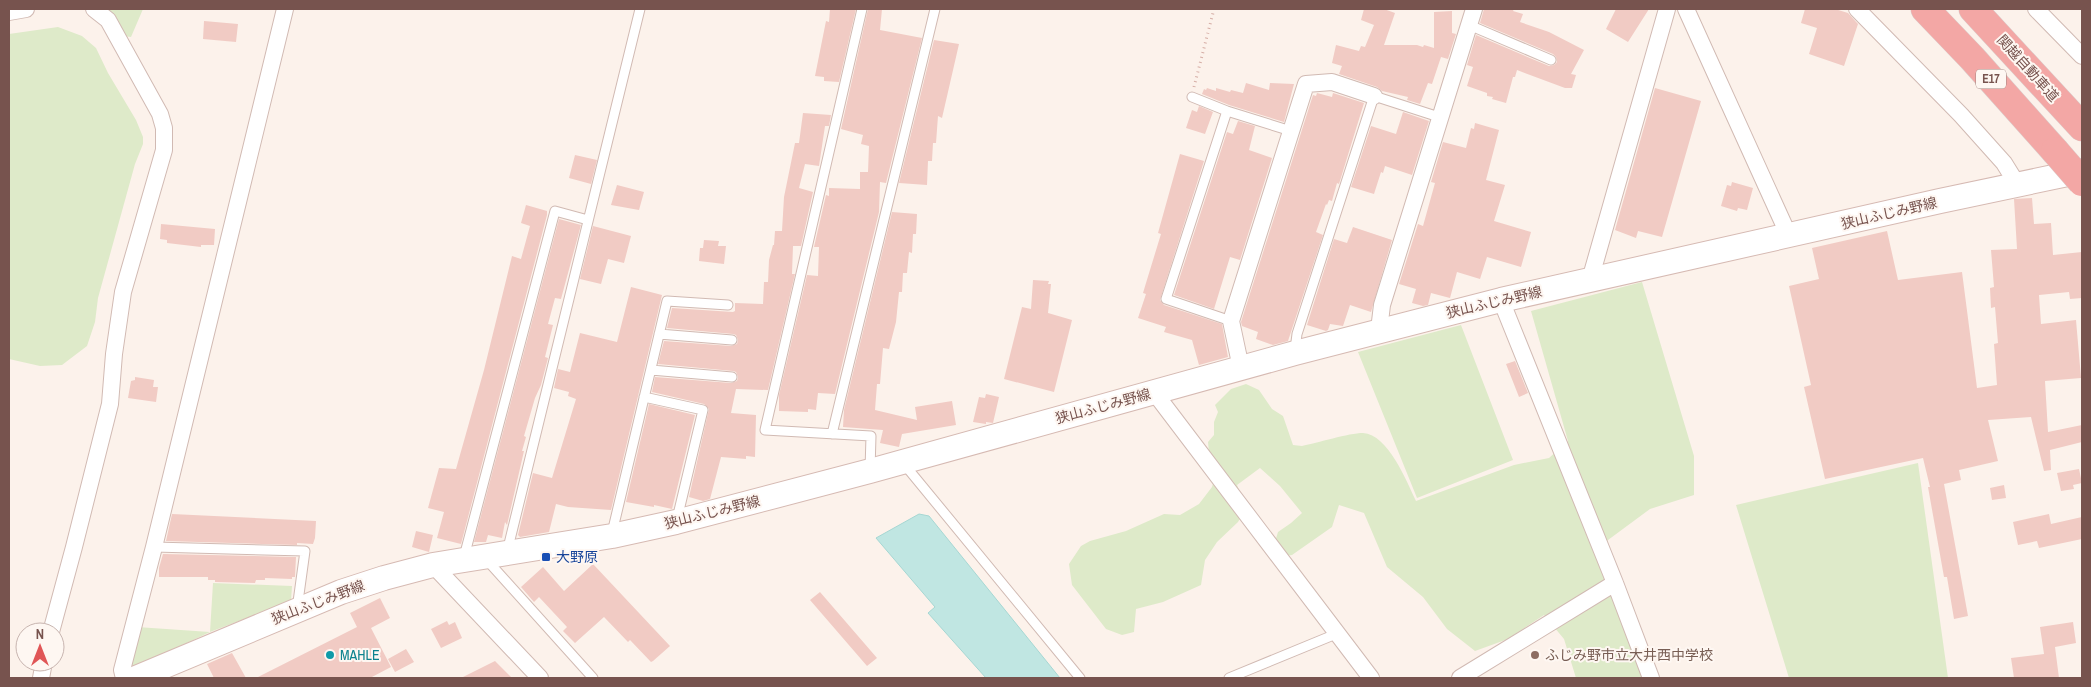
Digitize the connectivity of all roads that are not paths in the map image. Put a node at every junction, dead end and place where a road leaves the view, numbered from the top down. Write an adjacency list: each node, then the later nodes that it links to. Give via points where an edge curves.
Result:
1 (26, 9): 14 (street)
2 (94, 9): 53 (street, via 108,20 160,114 164,150 123,292 110,404)
3 (285, 9): 47 (street)
4 (640, 9): 27 (lane)
5 (862, 9): 42 (lane, via 765,430)
6 (935, 9): 42 (lane)
7 (1474, 9): 15 (street)
8 (1667, 9): 29 (street)
9 (1686, 9): 28 (street)
10 (1857, 9): 26 (street, via 1962,115 2004,163)
11 (1925, 9): 25 (highway, E17, bridge)
12 (1973, 9): 22 (highway, 関越自動車道 / E17)
13 (2036, 9): 16 (street)
14 (9, 12)
15 (1470, 25): 17 (lane); 21 (street)
16 (2082, 56)
17 (1551, 60)
18 (1374, 96): 21 (lane); 23 (street, via 1332,82 1306,84); 36 (lane, via 1297,334)
19 (1192, 97): 20 (lane)
20 (1227, 111): 23 (lane); 32 (lane, via 1166,299)
21 (1439, 117): 33 (street, via 1382,305)
22 (2082, 127)
23 (1291, 131): 32 (street)
24 (2082, 171): 26 (main road, 狭山ふじみ野線)
25 (2082, 182)
26 (2017, 184): 28 (main road, 狭山ふじみ野線)
27 (588, 220): 48 (lane); 49 (lane, via 555,211)
28 (1789, 236): 29 (main road, 狭山ふじみ野線)
29 (1590, 280): 30 (main road, 狭山ふじみ野線)
30 (1501, 300): 33 (main road, 狭山ふじみ野線); 51 (street)
31 (728, 305): 34 (lane, via 667,301)
32 (1231, 320): 37 (street)
33 (1380, 330): 36 (main road, 狭山ふじみ野線)
34 (659, 334): 35 (lane); 38 (lane)
35 (732, 340)
36 (1295, 353): 37 (main road, 狭山ふじみ野線)
37 (1242, 368): 40 (main road, 狭山ふじみ野線)
38 (651, 370): 39 (lane); 41 (lane)
39 (732, 377)
40 (1154, 392): 43 (main road, 狭山ふじみ野線); 54 (street)
41 (644, 397): 45 (lane, via 703,410); 46 (lane)
42 (832, 434): 44 (lane, via 871,436)
43 (902, 462): 44 (main road, 狭山ふじみ野線); 59 (lane)
44 (870, 471): 45 (main road, 狭山ふじみ野線)
45 (676, 522): 46 (main road, 狭山ふじみ野線)
46 (612, 536): 48 (main road, 狭山ふじみ野線)
47 (154, 547): 52 (lane, via 305,551); 55 (street, via 122,670)
48 (507, 552): 49 (main road, 狭山ふじみ野線)
49 (473, 558): 50 (main road, 狭山ふじみ野線); 58 (lane)
50 (433, 565): 52 (main road, 狭山ふじみ野線, via 384,578); 57 (street)
51 (1615, 583): 62 (street); 63 (street)
52 (296, 609): 56 (main road, 狭山ふじみ野線)
53 (54, 622)
54 (1336, 634): 60 (lane); 61 (street)
55 (124, 678)
56 (136, 678)
57 (540, 678)
58 (593, 678)
59 (1080, 678)
60 (1229, 678)
61 (1371, 678)
62 (1460, 678)
63 (1651, 678)

